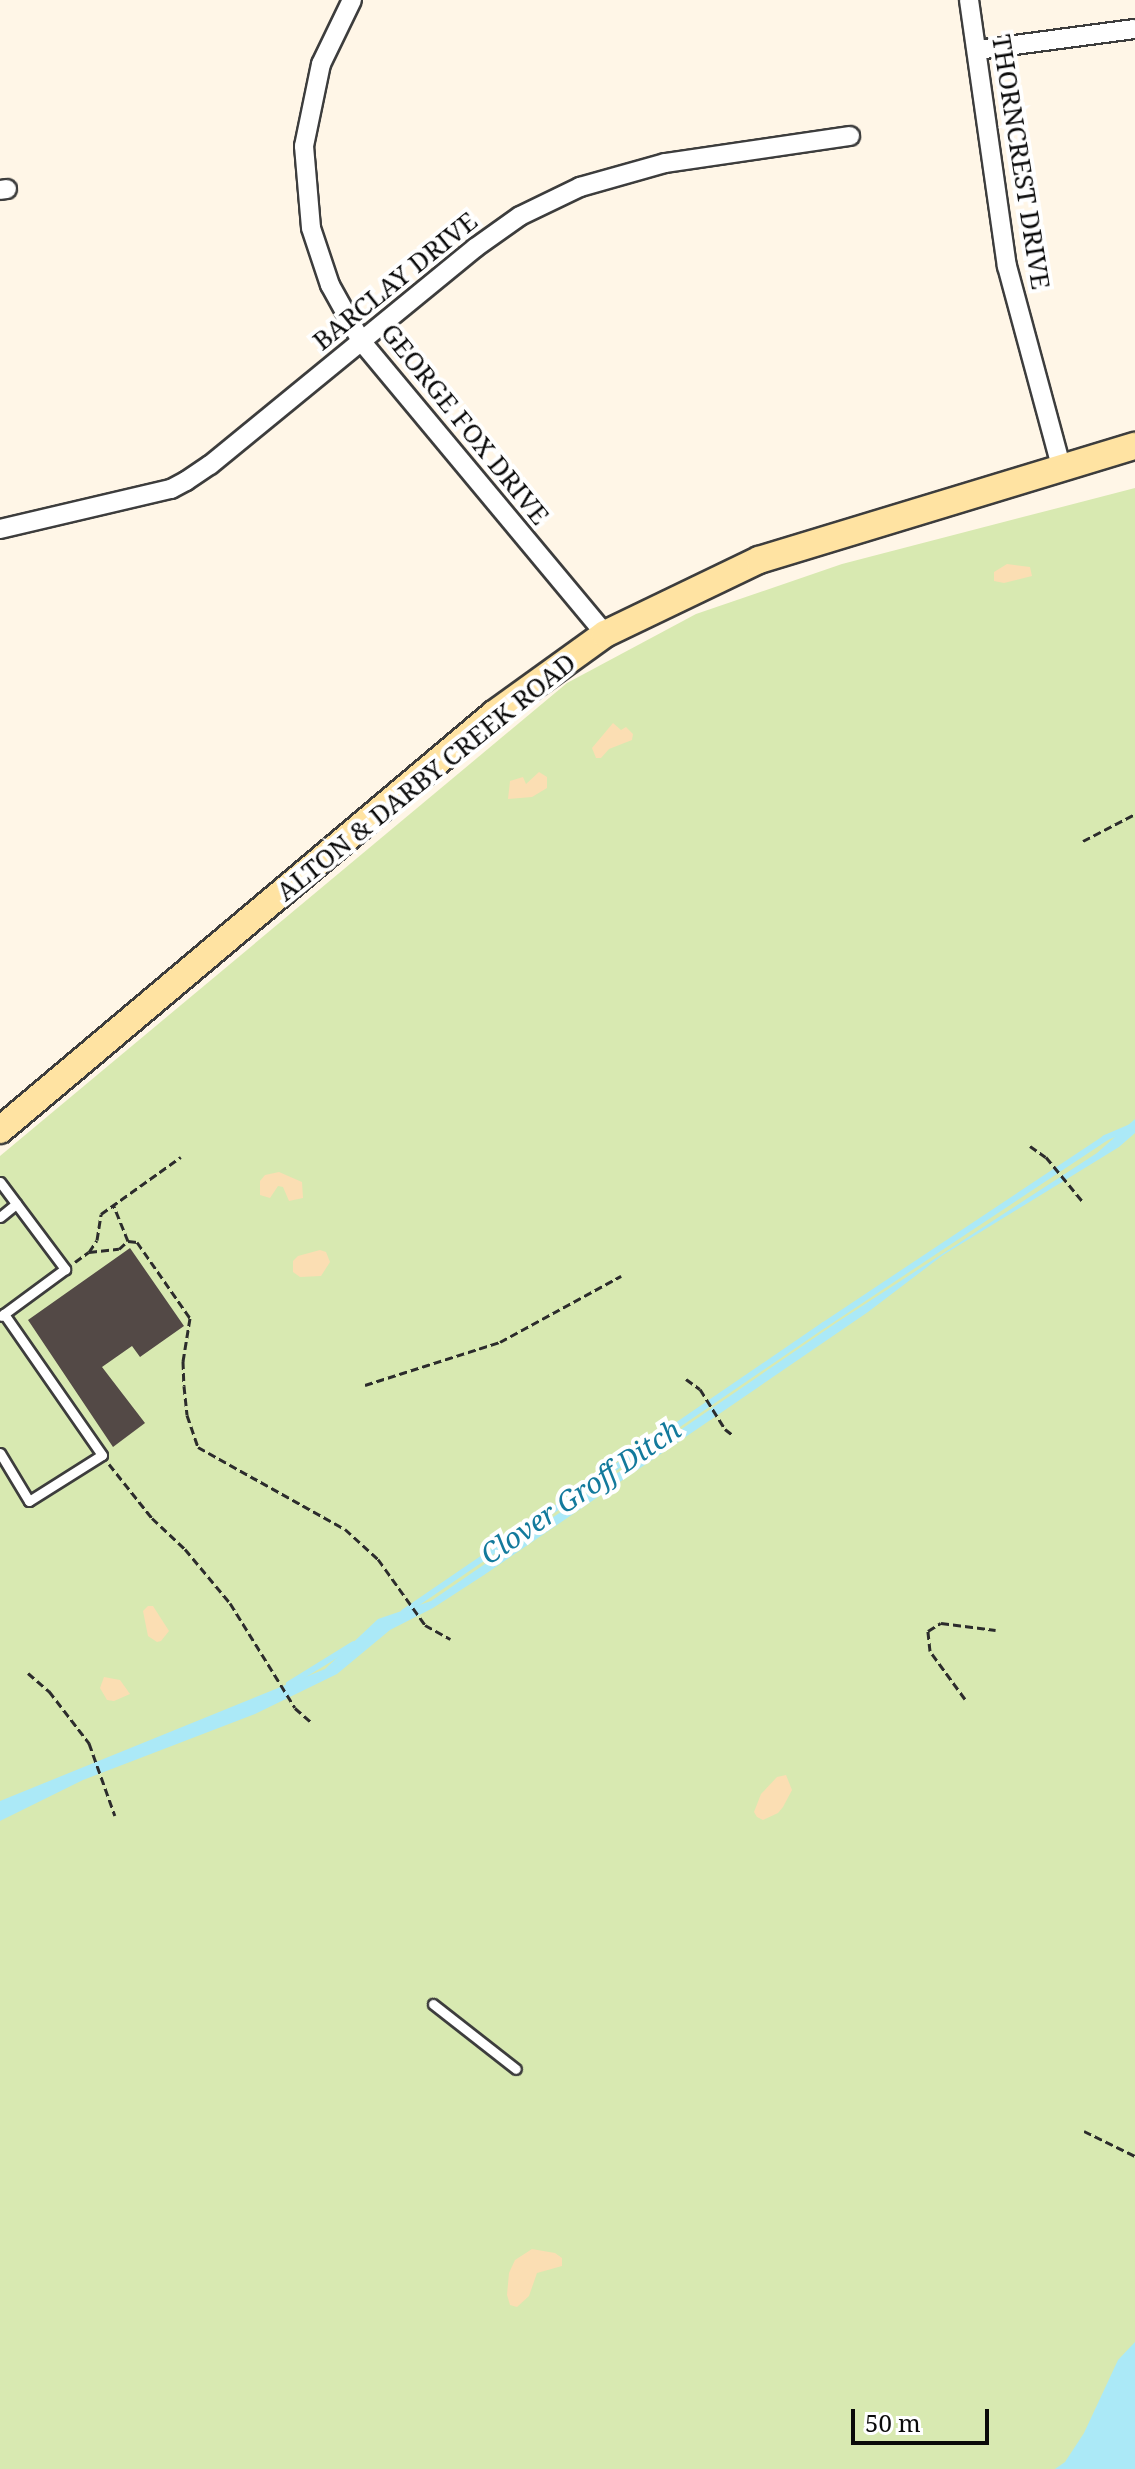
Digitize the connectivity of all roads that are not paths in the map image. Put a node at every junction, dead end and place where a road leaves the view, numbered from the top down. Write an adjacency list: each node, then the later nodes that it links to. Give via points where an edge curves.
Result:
1 (352, 0): 6 (street, GEORGE FOX DRIVE, via 321,64 304,146 315,243 330,285)
2 (969, 0): 4 (street, THORNCREST DRIVE)
3 (1135, 29): 4 (street)
4 (977, 50): 8 (street, THORNCREST DRIVE, via 1007,266)
5 (850, 136): 6 (street, BARCLAY DRIVE, via 665,163 580,187 520,216)
6 (361, 341): 9 (street, BARCLAY DRIVE, via 210,465 171,489); 10 (street, GEORGE FOX DRIVE)
7 (1135, 446): 8 (street, ALTON & DARBY CREEK ROAD)
8 (1062, 470): 10 (street, ALTON & DARBY CREEK ROAD, via 759,560)
9 (0, 529)
10 (605, 634): 11 (street, ALTON & DARBY CREEK ROAD, via 494,714)
11 (0, 1130)
12 (0, 1182): 13 (lane)
13 (16, 1204): 14 (lane); 15 (lane, via 65,1269)
14 (0, 1217)
15 (2, 1315): 16 (lane, via 102,1455 29,1501)
16 (0, 1453)
17 (433, 2004): 18 (lane)
18 (516, 2069)

